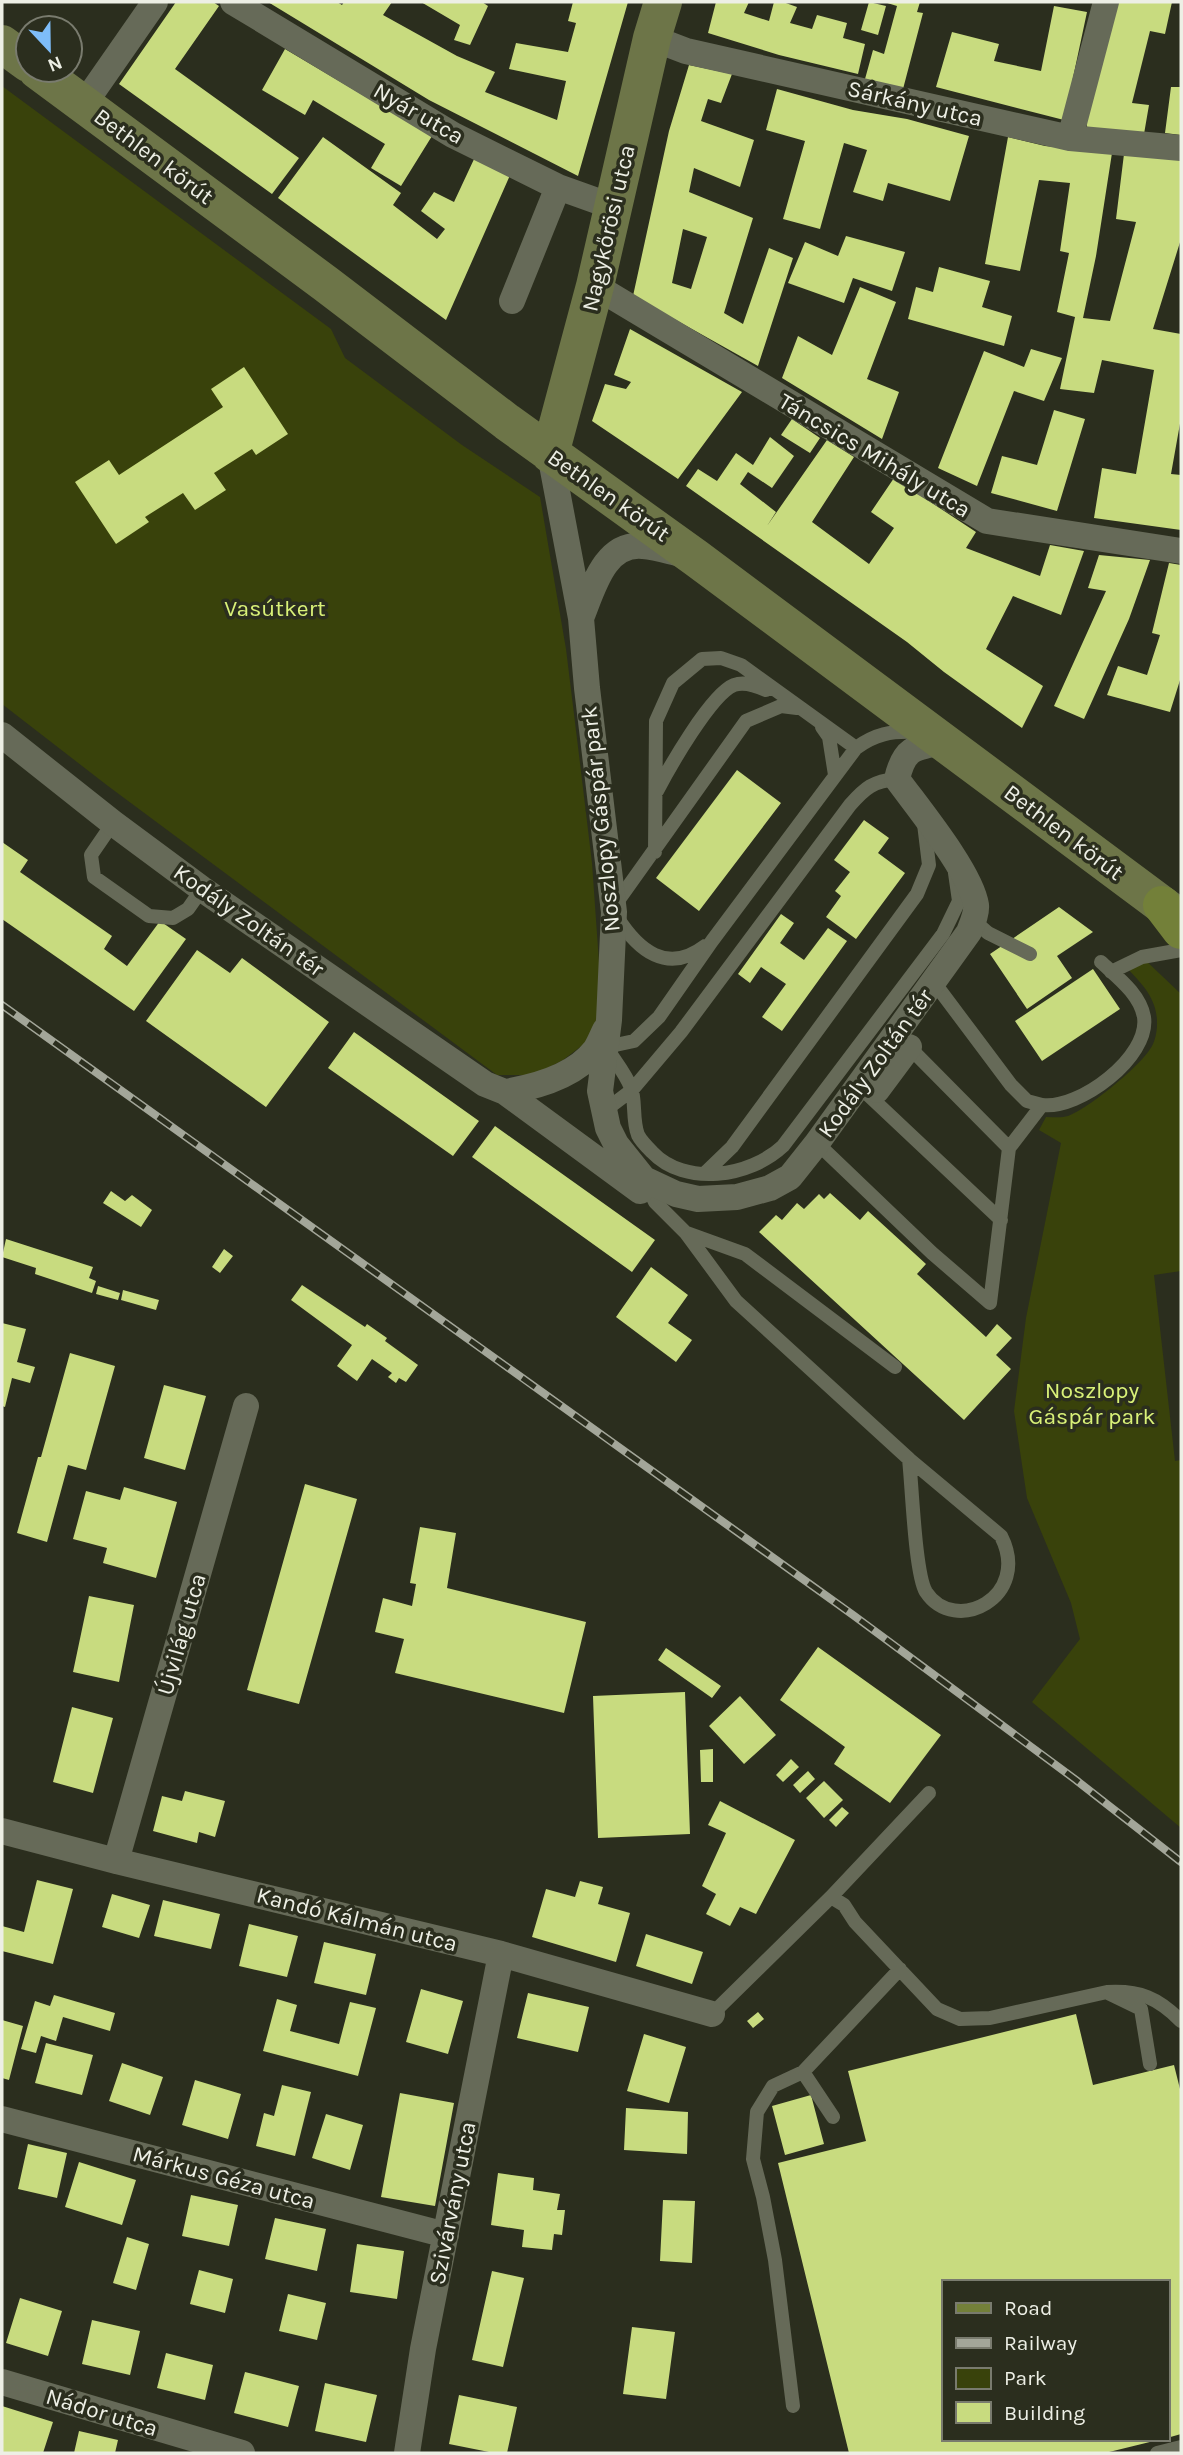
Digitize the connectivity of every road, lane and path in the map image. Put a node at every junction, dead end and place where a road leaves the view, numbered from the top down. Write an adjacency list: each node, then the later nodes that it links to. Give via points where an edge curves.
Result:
1 (155, 2): 7 (street)
2 (233, 2): 10 (street, Nyár utca, via 453,135)
3 (663, 2): 5 (street, Nagykőrösi utca)
4 (1106, 2): 8 (street)
5 (652, 38): 8 (street, Sárkány utca, via 686,51); 11 (street, Nagykőrösi utca)
6 (56, 84): 7 (street, Bethlen körút)
7 (84, 104): 14 (street, Bethlen körút)
8 (1070, 138): 9 (street, Sárkány utca)
9 (1181, 148)
10 (558, 187): 11 (street, Nyár utca); 13 (street)
11 (614, 207): 12 (street, Nagykőrösi utca)
12 (595, 286): 14 (street, Nagykőrösi utca); 15 (street, Táncsics Mihály utca, via 987,521)
13 (512, 301)
14 (550, 454): 16 (street, Bethlen körút); 17 (street, Noszlopy Gáspár park)
15 (1181, 551)
16 (696, 558): 17 (street, Noszlopy Gáspár park, via 641,546 620,550 605,562); 22 (street, Bethlen körút)
17 (581, 618): 32 (street, Noszlopy Gáspár park)
18 (780, 696): 19 (lane); 26 (lane, via 754,684 736,684 720,695 674,758); 26 (lane, via 741,665 722,657 702,659 686,670 673,683 656,721)
19 (802, 709): 20 (lane); 29 (lane, via 781,706 746,721)
20 (817, 720): 23 (lane); 24 (lane, via 830,737)
21 (2, 735): 28 (street, Kodály Zoltán tér)
22 (938, 737): 23 (lane, via 895,731 873,736); 25 (street, via 901,759); 33 (street, Bethlen körút)
23 (856, 748): 24 (lane)
24 (835, 775): 35 (lane)
25 (897, 779): 27 (street); 42 (lane, via 880,780 850,806 681,1032)
26 (656, 794): 29 (lane)
27 (923, 814): 30 (street); 50 (lane, via 929,865 917,894 732,1147)
28 (113, 823): 31 (street, Kodály Zoltán tér); 31 (lane, via 91,855 94,877 149,916 173,918 188,909)
29 (654, 852): 32 (lane)
30 (953, 857): 34 (street, via 971,887); 50 (lane, via 958,901 943,934 783,1146 752,1166)
31 (202, 889): 43 (street, Kodály Zoltán tér, via 485,1084)
32 (614, 910): 35 (lane, via 630,938 651,954 682,957); 39 (street, Noszlopy Gáspár park)
33 (1175, 918)
34 (980, 926): 37 (lane); 38 (street, Kodály Zoltán tér, via 969,932)
35 (712, 941): 41 (lane, via 659,1017 634,1041)
36 (1181, 950): 45 (lane, via 1106,967 1138,1000 1144,1019 1140,1042 1122,1066 1083,1096 1055,1107)
37 (1030, 954)
38 (933, 981): 40 (street, Kodály Zoltán tér); 45 (lane, via 1011,1085 1027,1101)
39 (610, 1020): 41 (street, Noszlopy Gáspár park); 43 (street, via 595,1050 575,1068 546,1082)
40 (902, 1040): 44 (street, Kodály Zoltán tér); 47 (lane)
41 (606, 1047): 42 (lane); 46 (street, Kodály Zoltán tér, via 600,1091)
42 (632, 1090): 46 (lane); 51 (lane)
43 (505, 1092): 48 (street, Kodály Zoltán tér)
44 (864, 1092): 49 (street, Kodály Zoltán tér); 52 (lane)
45 (1042, 1105): 47 (lane)
46 (603, 1112): 51 (street, Kodály Zoltán tér, via 612,1136)
47 (1009, 1148): 52 (lane)
48 (586, 1149): 51 (street, Kodály Zoltán tér); 51 (street, Kodály Zoltán tér)
49 (823, 1149): 51 (street, Kodály Zoltán tér, via 790,1177 737,1197 698,1199 676,1194); 52 (lane, via 990,1303); 53 (street, Kodály Zoltán tér, via 816,1172 795,1189 774,1201)
50 (704, 1174): 51 (lane)
51 (647, 1176): 53 (street, Kodály Zoltán tér)
52 (1001, 1220)
53 (694, 1223): 54 (lane, via 745,1254); 56 (lane, via 736,1301)
54 (895, 1367)
55 (246, 1406): 59 (street, Újvilág utca)
56 (909, 1459): 56 (lane, via 1001,1536 1010,1561 1009,1574 995,1598 984,1605 958,1610 933,1600 925,1590)
57 (929, 1793): 60 (lane)
58 (2, 1830): 59 (street, Kandó Kálmán utca)
59 (116, 1861): 61 (street, Kandó Kálmán utca)
60 (831, 1897): 62 (lane, via 844,1905); 64 (lane)
61 (501, 1954): 64 (street, Kandó Kálmán utca); 70 (street, Szivárvány utca)
62 (900, 1969): 63 (lane, via 937,2009 960,2019 990,2018); 67 (lane)
63 (1107, 1992): 65 (lane, via 1142,1994); 66 (lane, via 1141,2009)
64 (712, 2014)
65 (1181, 2021)
66 (1150, 2064)
67 (803, 2072): 68 (lane); 72 (lane, via 773,2086 757,2112 753,2159 775,2260)
68 (833, 2116)
69 (2, 2119): 70 (street, Márkus Géza utca)
70 (446, 2235): 75 (street, Szivárvány utca)
71 (2, 2382): 74 (street, Nádor utca)
72 (793, 2406)
73 (1181, 2447): 76 (lane)
74 (242, 2453)
75 (407, 2453)
76 (1157, 2453)

